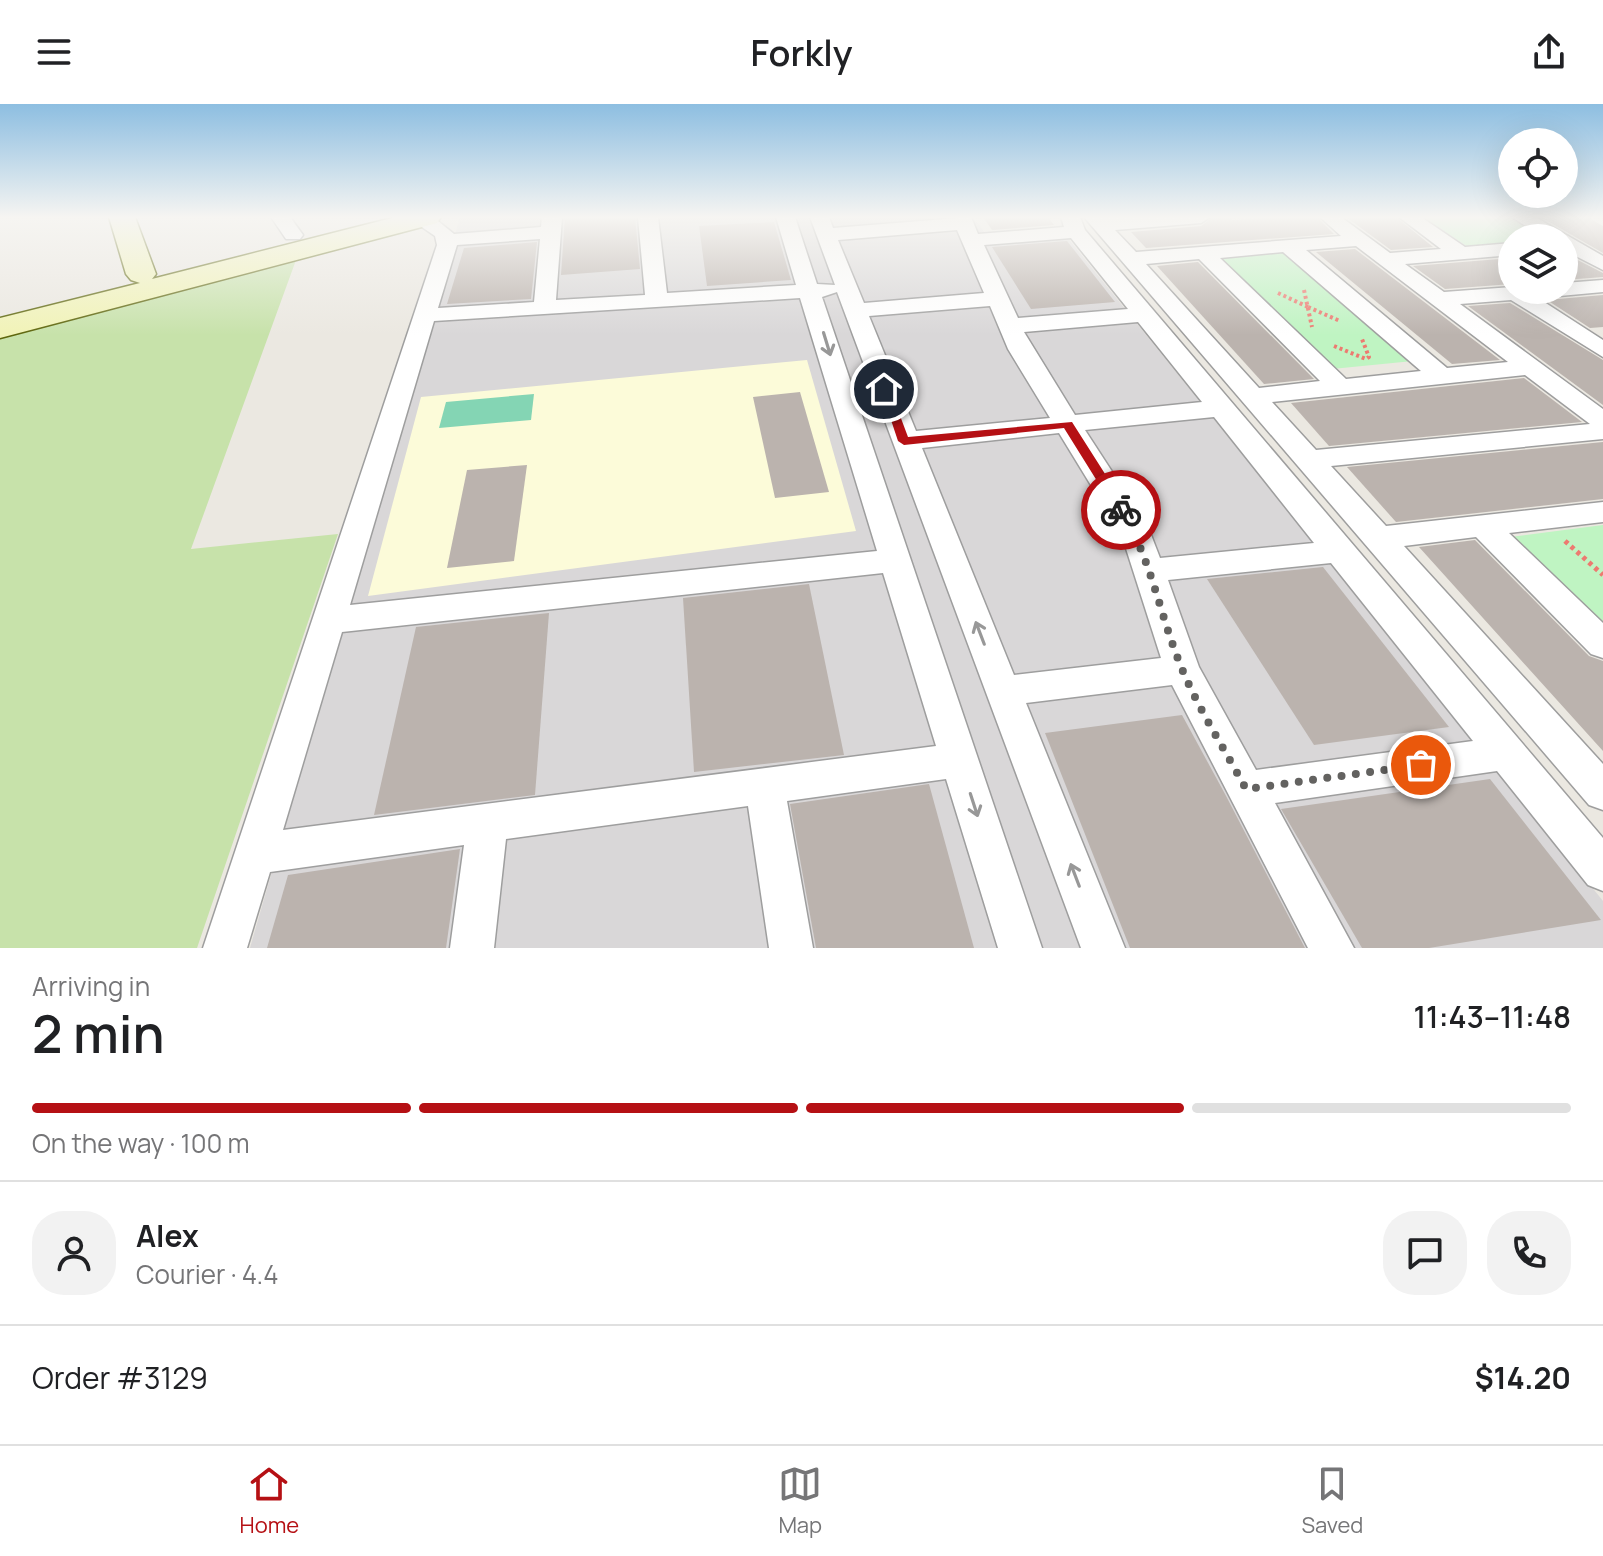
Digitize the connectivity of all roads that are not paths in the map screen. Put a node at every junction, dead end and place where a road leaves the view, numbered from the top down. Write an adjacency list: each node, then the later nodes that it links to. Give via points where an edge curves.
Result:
1 (144, 256): 19 (street)
2 (206, 256): 19 (street)
3 (262, 256): 19 (street)
4 (431, 256): 31 (street)
5 (549, 256): 28 (street)
6 (652, 256): 26 (street)
7 (798, 256): 22 (street)
8 (833, 256): 25 (street)
9 (978, 256): 30 (street)
10 (1106, 256): 32 (street)
11 (1127, 256): 17 (street)
12 (1162, 256): 17 (street)
13 (1207, 256): 37 (street)
14 (1300, 256): 36 (street)
15 (1382, 256): 18 (street)
16 (1419, 256): 18 (street)
17 (1130, 259): 38 (street)
18 (1386, 259): 24 (street)
19 (155, 276): 29 (street); 33 (street)
20 (1603, 286): 21 (street)
21 (1578, 288)
22 (810, 291): 25 (street); 26 (street); 49 (street, one-way to 49)
23 (1498, 294): 24 (street)
24 (1439, 299): 35 (street)
25 (850, 300): 30 (street); 43 (street)
26 (657, 301): 28 (street)
27 (1534, 304): 34 (street)
28 (544, 308): 31 (street)
29 (0, 310)
30 (1002, 312): 32 (street); 41 (street)
31 (427, 315): 51 (street)
32 (1143, 315): 39 (street)
33 (0, 328)
34 (1597, 341)
35 (1531, 367): 36 (street); 40 (street)
36 (1441, 376): 37 (street)
37 (1340, 387): 38 (street)
38 (1253, 396): 44 (street)
39 (1222, 408): 41 (street); 48 (street)
40 (1603, 421)
41 (1068, 424): 43 (street); 50 (street, via 1137,535)
42 (1603, 431): 44 (street)
43 (904, 441): 54 (street, one-way to 43)
44 (1309, 459): 47 (street)
45 (1603, 513): 46 (street)
46 (1483, 526): 47 (street); 52 (street)
47 (1378, 538): 59 (street)
48 (1341, 551): 50 (street); 55 (street)
49 (895, 560): 51 (street); 56 (street)
50 (1151, 570): 53 (street)
51 (330, 620): 61 (street)
52 (1603, 644)
53 (1182, 670): 54 (street); 58 (street)
54 (1002, 691): 67 (street, one-way to 54)
55 (1509, 753): 58 (street); 62 (street)
56 (960, 760): 57 (street); 66 (street, one-way to 66)
57 (765, 786): 60 (street); 65 (street)
58 (1246, 789): 68 (street)
59 (1603, 792)
60 (487, 823): 61 (street); 64 (street)
61 (254, 854): 63 (street)
62 (1603, 870)
63 (225, 948)
64 (472, 948)
65 (791, 948)
66 (1020, 948)
67 (1103, 948)
68 (1332, 948)

